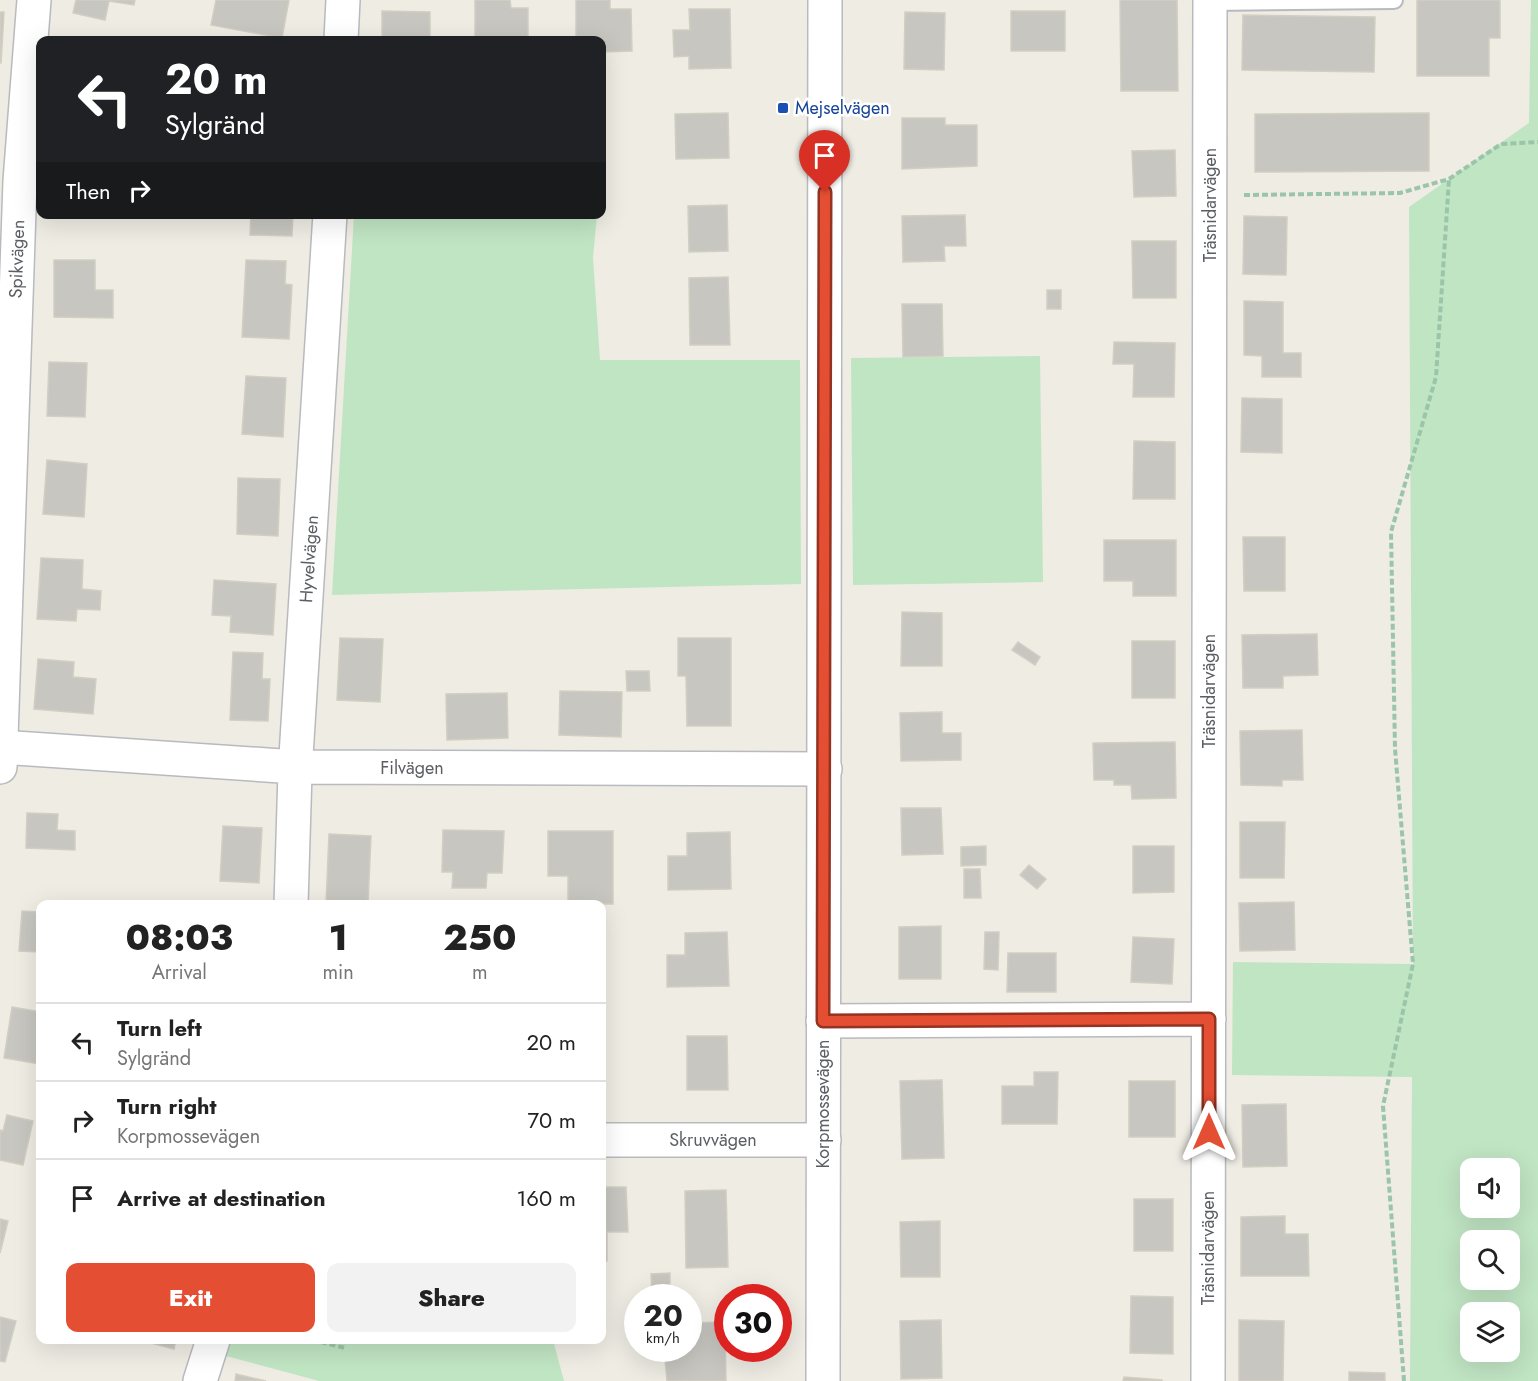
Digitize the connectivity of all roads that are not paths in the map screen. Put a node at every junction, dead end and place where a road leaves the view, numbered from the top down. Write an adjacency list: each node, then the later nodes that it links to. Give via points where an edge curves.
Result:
1 (34, 0): 8 (street, Spikvägen, via 20,181)
2 (343, 0): 6 (street)
3 (825, 0): 10 (street, Korpmossevägen)
4 (1394, 0): 5 (lane)
5 (1210, 1): 12 (street, Träsnidarvägen)
6 (341, 36)
7 (330, 219): 9 (street, Hyvelvägen)
8 (1, 755): 9 (street, Filvägen)
9 (296, 767): 10 (street, Filvägen); 11 (street, Hyvelvägen)
10 (825, 769): 13 (street, Korpmossevägen)
11 (291, 900)
12 (1209, 1019): 13 (street); 19 (street, Träsnidarvägen)
13 (823, 1021): 15 (street, Korpmossevägen)
14 (606, 1140): 15 (street, Skruvvägen)
15 (824, 1140): 18 (street, Korpmossevägen)
16 (212, 1344): 17 (street)
17 (200, 1381)
18 (823, 1381)
19 (1208, 1381)

